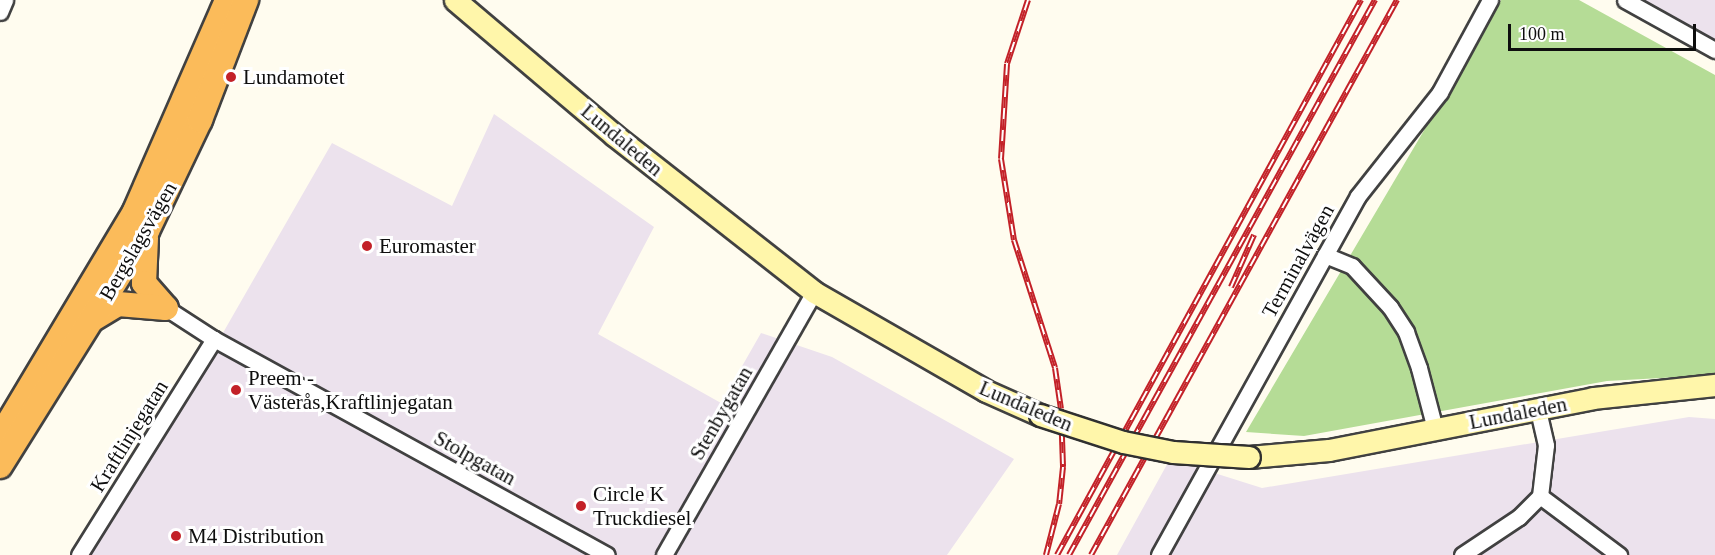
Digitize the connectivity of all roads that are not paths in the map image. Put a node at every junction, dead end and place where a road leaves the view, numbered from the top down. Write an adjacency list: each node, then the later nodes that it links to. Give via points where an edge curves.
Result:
1 (5, 0): 7 (street)
2 (227, 0): 18 (highway, Bergslagsvägen, via 135,211)
3 (246, 0): 9 (highway, Bergslagsvägen, via 200,120)
4 (455, 0): 11 (main road, Lundaleden, via 614,135)
5 (1490, 0): 10 (street, Terminalvägen, via 1440,92 1358,196)
6 (1625, 0): 8 (street)
7 (0, 12)
8 (1715, 50)
9 (147, 231): 12 (highway, via 144,283); 13 (highway, Bergslagsvägen)
10 (1325, 255): 17 (street, via 1352,267 1390,307 1406,332); 25 (street, Terminalvägen)
11 (814, 292): 17 (main road, Lundaleden, bridge, via 986,391 1040,415 1153,448 1249,456 1329,450); 24 (street, Stenbygatan)
12 (166, 308): 13 (highway, via 118,304); 14 (street, Stolpgatan)
13 (92, 321): 19 (highway, Bergslagsvägen)
14 (214, 339): 22 (street, Kraftlinjegatan); 23 (street, Stolpgatan)
15 (1715, 385): 16 (main road, Lundaleden, via 1623,394)
16 (1538, 410): 17 (main road, Lundaleden); 20 (street, via 1546,446)
17 (1435, 429)
18 (0, 437)
19 (0, 466)
20 (1540, 496): 21 (street); 27 (street)
21 (1478, 551): 26 (street)
22 (79, 555)
23 (607, 555)
24 (664, 555)
25 (1160, 555)
26 (1462, 555)
27 (1619, 555)

